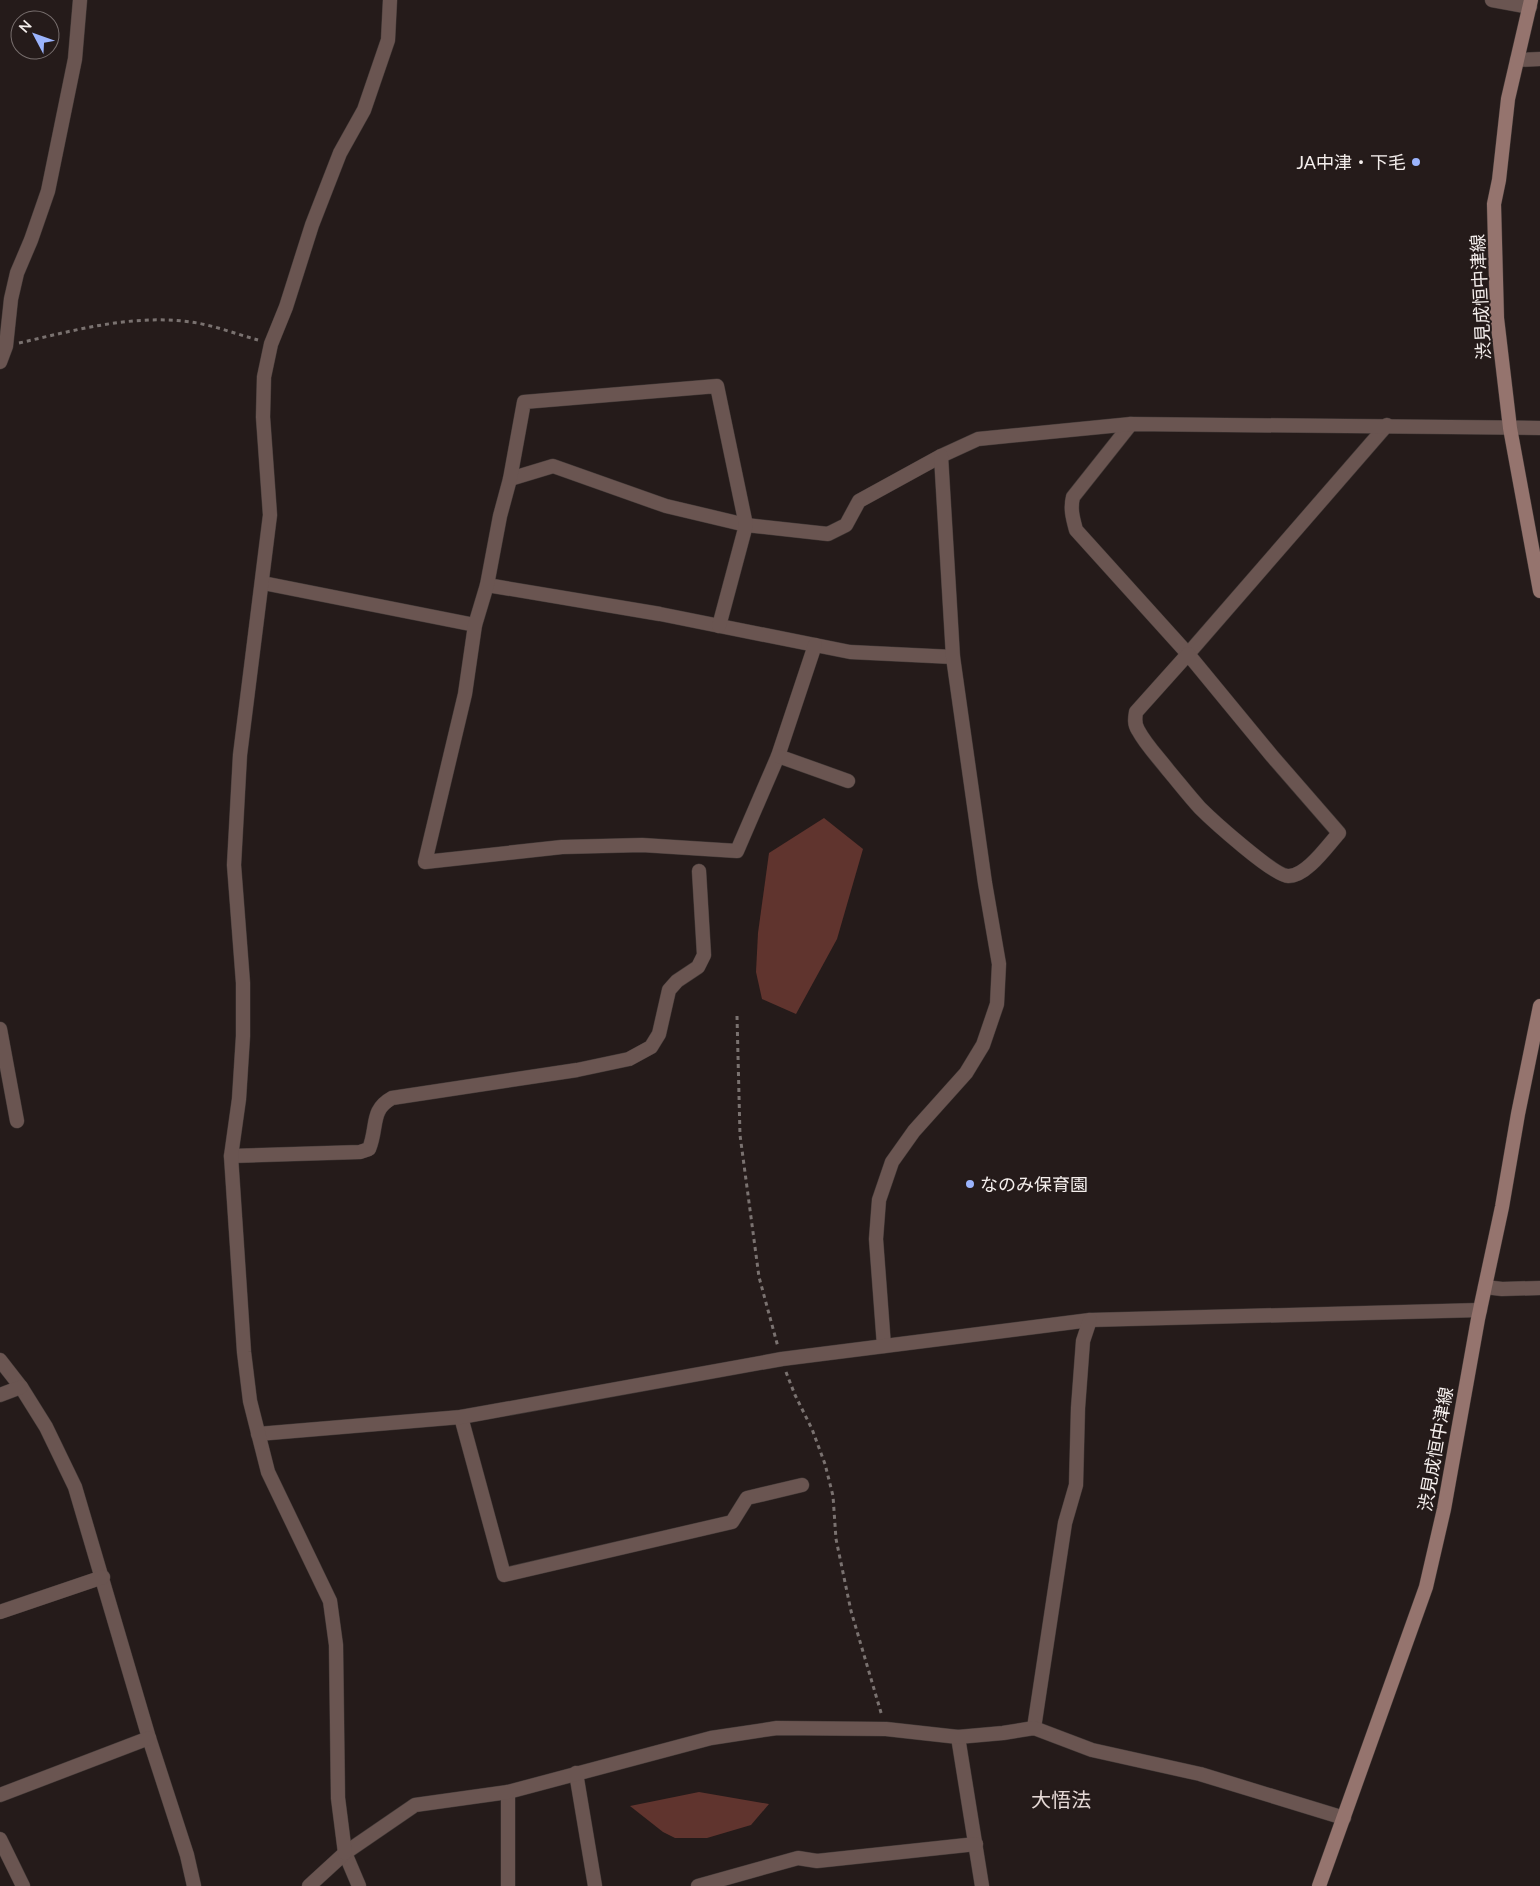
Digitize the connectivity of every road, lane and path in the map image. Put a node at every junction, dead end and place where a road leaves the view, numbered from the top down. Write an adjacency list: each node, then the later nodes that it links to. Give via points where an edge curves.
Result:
1 (80, 0): 8 (street, via 75,59 48,191 18,274)
2 (390, 0): 7 (street, via 388,40 364,110 340,153)
3 (1492, 0): 4 (street)
4 (1530, 4): 5 (main road, 渋見成恒中津線)
5 (1517, 60): 6 (street); 12 (main road, 渋見成恒中津線, via 1508,99 1494,204 1497,318)
6 (1540, 60)
7 (271, 344): 8 (path, via 192,322 143,319); 17 (street, via 264,377 263,417 270,515)
8 (3, 346): 9 (street)
9 (0, 362)
10 (1131, 424): 11 (street); 14 (street, via 978,439); 23 (street, via 1074,497 1072,517 1076,530)
11 (1387, 425): 12 (street); 23 (street)
12 (1510, 428): 13 (street); 19 (main road, 渋見成恒中津線)
13 (1540, 428)
14 (941, 456): 16 (street, via 859,501 846,526 828,534); 24 (street)
15 (510, 479): 16 (street, via 553,466 666,506); 16 (street, via 524,402 717,386); 18 (street)
16 (746, 525): 21 (street)
17 (263, 583): 20 (street); 32 (street, via 240,755 234,864 244,983 243,1036)
18 (487, 585): 20 (street); 21 (street)
19 (1540, 592)
20 (475, 625): 25 (street, via 465,694 425,862 562,847 642,845 737,851)
21 (719, 626): 22 (street)
22 (816, 645): 24 (street, via 850,652); 25 (street)
23 (1188, 654): 23 (street, via 1339,833 1316,860 1300,872 1288,876 1278,873 1201,809 1137,729 1136,712)
24 (953, 658): 37 (street, via 999,964 997,1004 983,1045 966,1073 914,1131 892,1162 879,1200 876,1239)
25 (778, 756): 26 (street)
26 (848, 781)
27 (699, 871): 32 (street, via 704,955 698,968 670,990 659,1034 651,1047 629,1059 577,1070 392,1098 378,1109 369,1149 360,1152)
28 (1540, 1006): 33 (main road, 渋見成恒中津線)
29 (737, 1016): 38 (path, via 740,1135 759,1277)
30 (0, 1029): 31 (street)
31 (18, 1121)
32 (231, 1156): 43 (street, via 244,1352)
33 (1485, 1287): 34 (street); 35 (main road, 渋見成恒中津線)
34 (1540, 1288)
35 (1480, 1310): 36 (street); 54 (main road, 渋見成恒中津線, via 1444,1509 1426,1587)
36 (1090, 1320): 37 (street); 47 (street, via 1081,1370 1076,1485 1064,1523)
37 (884, 1346): 38 (street)
38 (782, 1359): 42 (street); 48 (path, via 825,1464 851,1611)
39 (0, 1360): 40 (street)
40 (21, 1387): 41 (street); 45 (street, via 46,1427 75,1487)
41 (0, 1395)
42 (461, 1417): 43 (street); 44 (street, via 504,1575 732,1522 747,1498)
43 (258, 1434): 57 (street, via 268,1472 330,1601 336,1645 338,1798)
44 (802, 1485)
45 (103, 1577): 46 (street); 50 (street)
46 (0, 1612)
47 (1034, 1728): 49 (street); 54 (street, via 1092,1750 1200,1774)
48 (886, 1729): 49 (street); 51 (street, via 778,1728 711,1738)
49 (958, 1737): 56 (street)
50 (150, 1738): 53 (street); 59 (street)
51 (576, 1773): 52 (street); 63 (street)
52 (508, 1792): 57 (street, via 416,1805); 62 (street)
53 (0, 1795)
54 (1344, 1818): 66 (main road, 渋見成恒中津線)
55 (0, 1839): 58 (street)
56 (976, 1844): 64 (street, via 817,1861 798,1858); 65 (street)
57 (345, 1853): 60 (street); 61 (street)
58 (23, 1886)
59 (194, 1886)
60 (309, 1886)
61 (359, 1886)
62 (508, 1886)
63 (595, 1886)
64 (698, 1886)
65 (982, 1886)
66 (1319, 1886)

